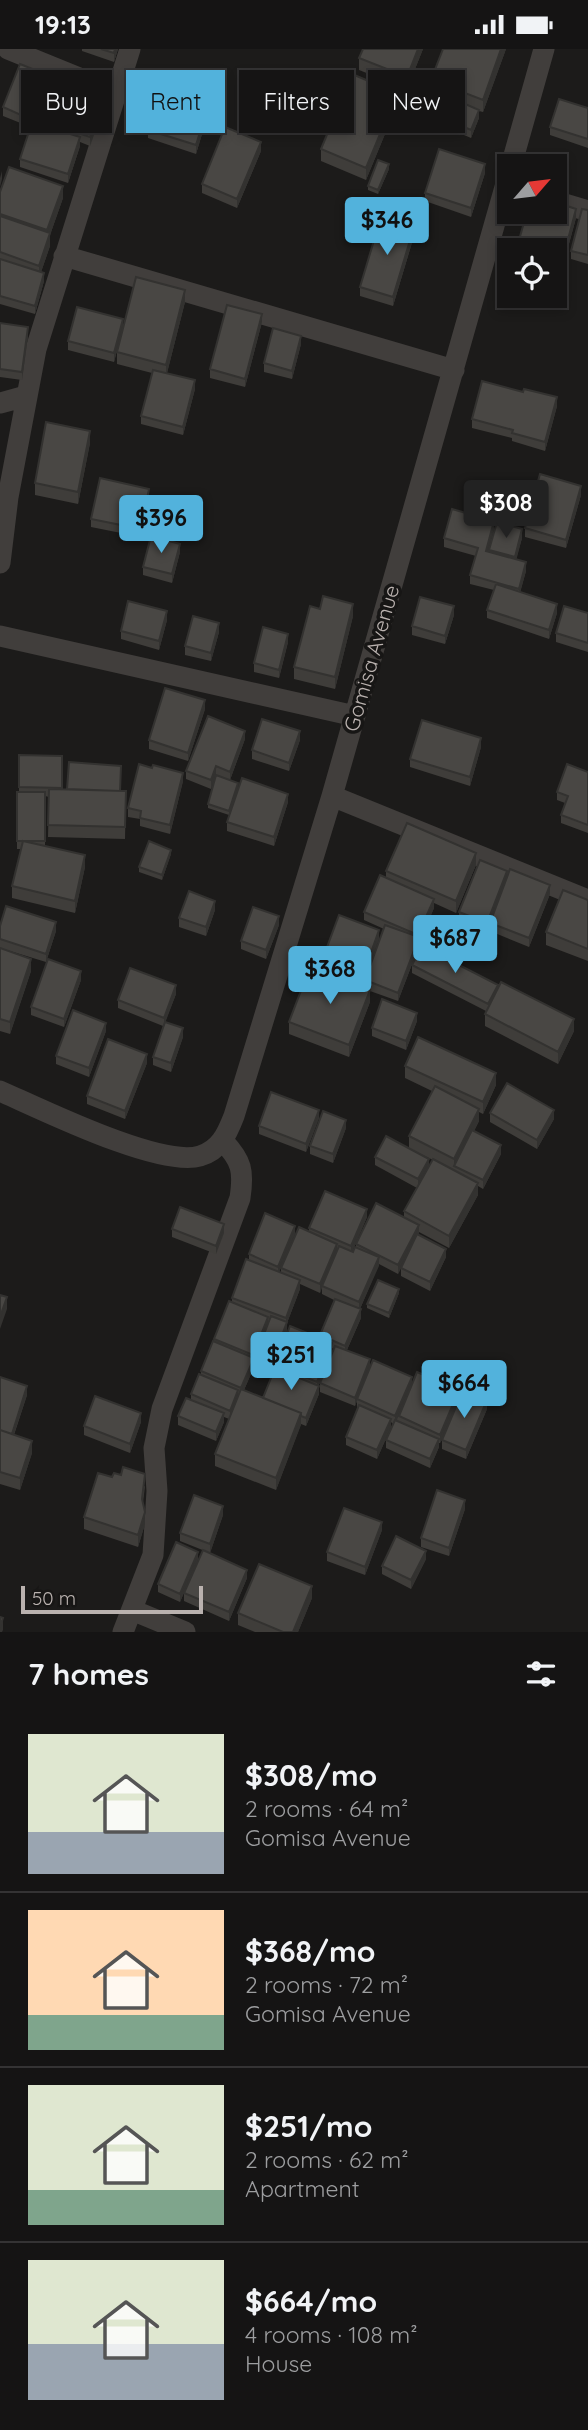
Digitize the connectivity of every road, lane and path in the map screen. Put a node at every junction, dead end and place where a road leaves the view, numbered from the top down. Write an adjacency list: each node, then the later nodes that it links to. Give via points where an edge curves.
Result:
1 (8, 49): 4 (street)
2 (130, 49): 4 (street)
3 (544, 49): 5 (street, Gomisa Avenue)
4 (116, 93): 9 (street)
5 (515, 154)
6 (567, 205): 7 (street)
7 (588, 211)
8 (497, 219): 10 (street, Gomisa Avenue)
9 (64, 256): 10 (street); 11 (street)
10 (454, 370): 15 (street, Gomisa Avenue)
11 (26, 397): 12 (street); 13 (street)
12 (0, 403)
13 (0, 563)
14 (0, 636): 15 (street)
15 (355, 716): 16 (street, Gomisa Avenue)
16 (332, 796): 17 (street); 19 (street, Gomisa Avenue)
17 (588, 899)
18 (0, 1091): 19 (street, via 94,1133 182,1158 200,1156)
19 (223, 1141): 20 (street, via 240,1163 240,1198 155,1432 158,1491 153,1555)
20 (132, 1610): 21 (street); 22 (street)
21 (123, 1632)
22 (185, 1632)

